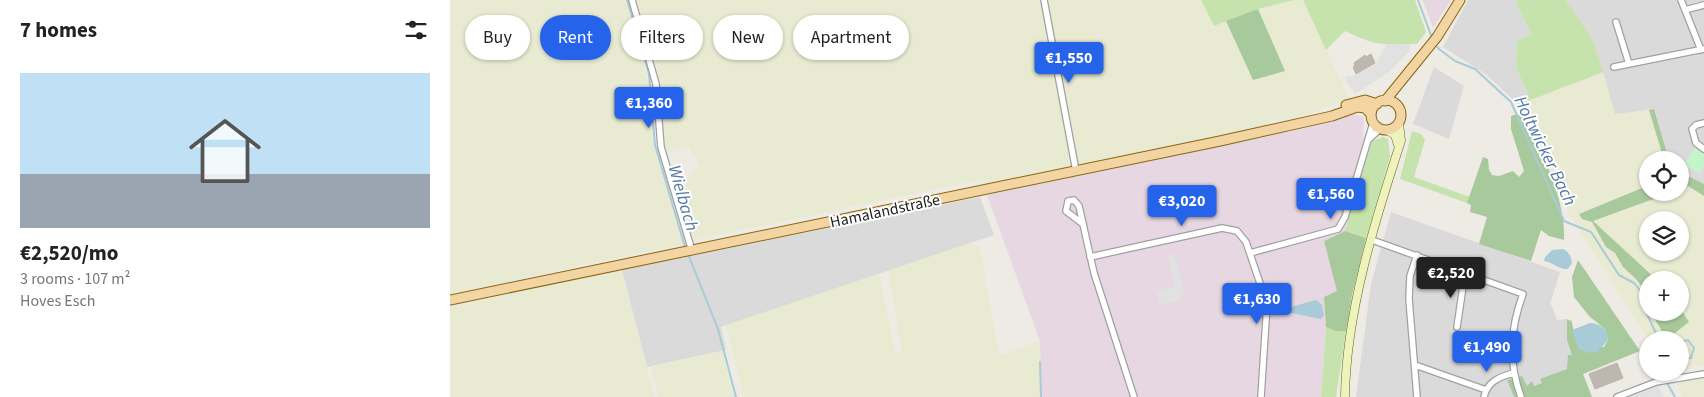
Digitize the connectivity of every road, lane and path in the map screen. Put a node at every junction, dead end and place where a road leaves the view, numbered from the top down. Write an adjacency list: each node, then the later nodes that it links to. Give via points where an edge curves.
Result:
1 (632, 0): 23 (street, via 656,84 661,147)
2 (1044, 0): 20 (street)
3 (1460, 0): 11 (main road, via 1437,37)
4 (1681, 0): 6 (street)
5 (1704, 5): 6 (street)
6 (1685, 10): 8 (street)
7 (1616, 22): 9 (street)
8 (1702, 50): 9 (street)
9 (1629, 64): 10 (street)
10 (1614, 67)
11 (1411, 68): 12 (main road, via 1393,94); 13 (main road)
12 (1381, 102): 13 (main road); 14 (main road, Hamalandstraße, via 1359,101); 16 (main road)
13 (1397, 105): 15 (main road, via 1400,112)
14 (1319, 118): 16 (main road, Hamalandstraße, via 1365,108); 20 (main road, Hamalandstraße)
15 (1398, 123): 16 (main road); 18 (main road)
16 (1378, 124): 18 (main road, via 1395,135); 24 (street, via 1367,140 1345,217 1338,229)
17 (1704, 124): 19 (street, via 1692,129 1696,143)
18 (1399, 149): 22 (main road)
19 (1704, 150)
20 (1076, 171): 23 (main road, Hamalandstraße)
21 (1083, 224): 26 (street)
22 (1372, 240): 25 (street); 36 (main road, via 1352,329)
23 (689, 251): 28 (main road, Hamalandstraße)
24 (1250, 253): 26 (street, via 1242,235 1227,228); 35 (street, via 1268,311)
25 (1417, 255): 27 (street); 30 (street, via 1410,276 1409,299)
26 (1090, 257): 34 (street)
27 (1465, 273): 29 (street); 31 (street, via 1523,294 1514,326)
28 (450, 300)
29 (1457, 328)
30 (1415, 365): 33 (street); 37 (street)
31 (1513, 373): 33 (street, via 1490,383); 39 (street)
32 (1704, 374): 40 (street, via 1656,382)
33 (1486, 390): 38 (street)
34 (1134, 397)
35 (1261, 397)
36 (1345, 397)
37 (1417, 397)
38 (1484, 397)
39 (1521, 397)
40 (1617, 397)

